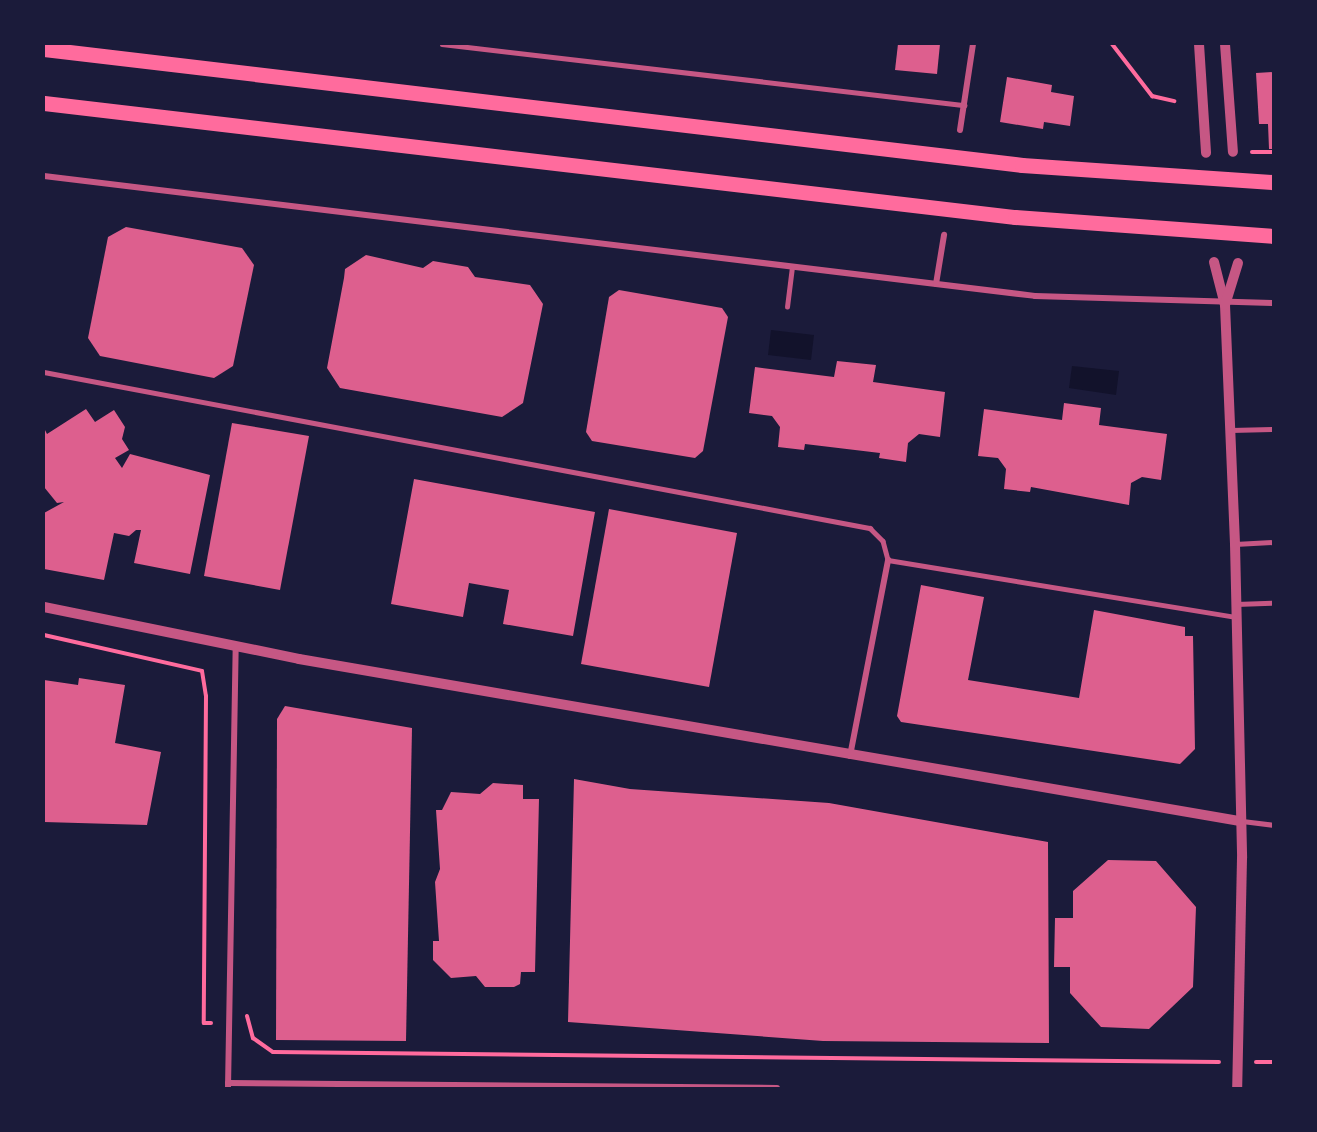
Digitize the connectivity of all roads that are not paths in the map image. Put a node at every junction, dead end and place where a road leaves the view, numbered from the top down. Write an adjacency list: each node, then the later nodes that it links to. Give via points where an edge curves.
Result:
1 (442, 44): 7 (lane)
2 (974, 44): 7 (street)
3 (1199, 44): 10 (street)
4 (1225, 44): 9 (street)
5 (44, 49): 12 (main road, via 1022,165)
6 (44, 104): 14 (main road, via 900,203)
7 (964, 105): 8 (street)
8 (960, 130)
9 (1233, 152)
10 (1206, 153)
11 (44, 176): 17 (street)
12 (1274, 182)
13 (944, 235): 18 (street)
14 (1274, 236)
15 (1214, 262): 20 (street)
16 (1238, 263): 20 (street)
17 (792, 267): 18 (street); 21 (lane)
18 (936, 284): 20 (street, via 1035,296)
19 (1274, 303): 20 (street)
20 (1225, 305): 24 (street)
21 (787, 307)
22 (44, 372): 27 (lane, via 870,528 883,541)
23 (1274, 429): 24 (lane)
24 (1230, 430): 26 (street)
25 (1274, 542): 26 (lane)
26 (1234, 544): 29 (street)
27 (888, 560): 31 (lane); 33 (street)
28 (1274, 603): 29 (lane)
29 (1236, 604): 31 (street)
30 (44, 608): 32 (street)
31 (1236, 617): 34 (street)
32 (236, 644): 33 (street); 36 (street)
33 (850, 756): 34 (street)
34 (1240, 821): 35 (street); 38 (street)
35 (1274, 825)
36 (228, 1086): 37 (street)
37 (777, 1089)
38 (1237, 1089)

